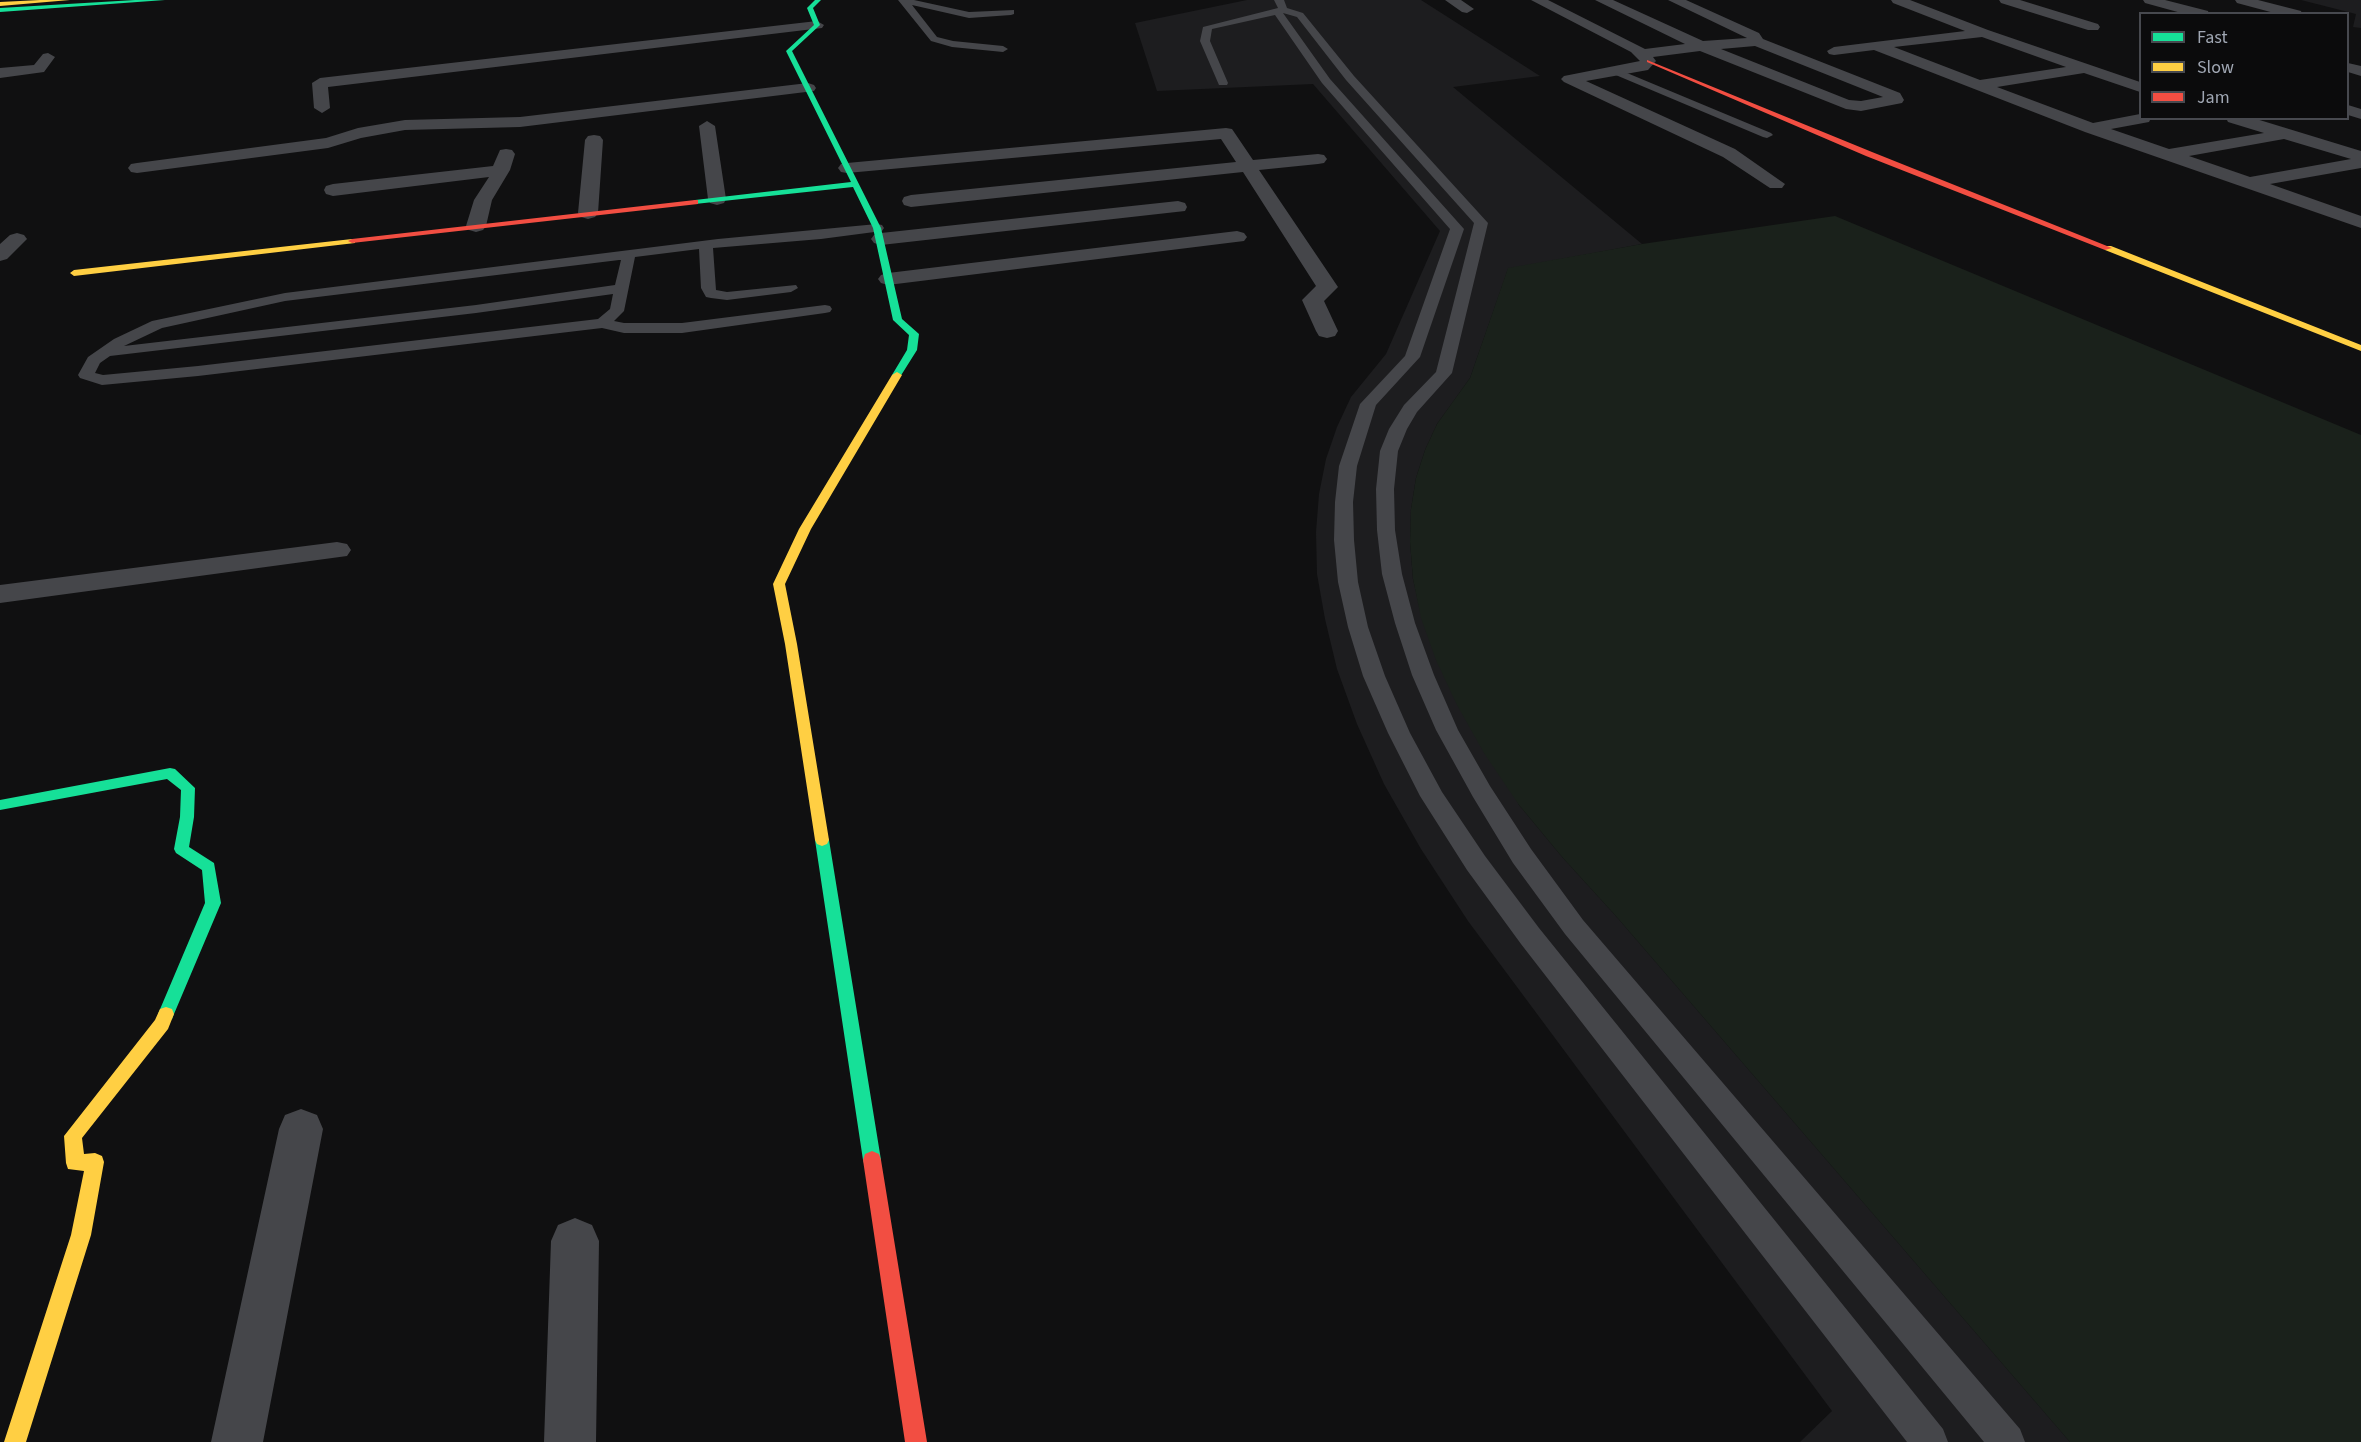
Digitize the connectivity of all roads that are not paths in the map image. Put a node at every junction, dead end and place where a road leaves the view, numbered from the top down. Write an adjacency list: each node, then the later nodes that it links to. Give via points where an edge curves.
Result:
1 (68, 0): 13 (main road)
2 (162, 0): 16 (main road)
3 (818, 0): 21 (main road, via 810,8)
4 (904, 0): 17 (lane, via 969,15); 30 (lane, via 934,39)
5 (1452, 0): 15 (street)
6 (1538, 0): 34 (street, via 1636,49)
7 (1602, 0): 29 (street)
8 (1675, 0): 27 (street, via 1754,36)
9 (1898, 0): 24 (street)
10 (2006, 0): 23 (street)
11 (2150, 0): 18 (street)
12 (2242, 0): 19 (street)
13 (0, 4)
14 (1280, 7): 39 (lane, via 1208,27 1205,41); 96 (lane, via 1326,81 1457,229 1412,357 1368,404 1345,490 1344,540 1358,627 1399,733 1444,815 1516,918); 97 (lane, via 1300,15 1350,78 1481,223 1444,373 1410,409 1398,429 1389,451 1385,489 1386,530 1397,594 1423,675 1448,730 1522,856 1574,927)
15 (1467, 9)
16 (0, 10)
17 (1011, 12)
18 (2196, 12)
19 (2288, 12)
20 (724, 17): 25 (street)
21 (817, 25): 25 (street); 42 (main road, via 789,51)
22 (661, 27): 26 (street)
23 (2093, 27)
24 (1983, 33): 28 (street); 36 (street)
25 (736, 34): 26 (street)
26 (670, 41): 31 (street)
27 (1757, 42): 29 (street); 29 (street, via 1896,100 1861,106 1846,104)
28 (1875, 45): 32 (street); 40 (street)
29 (1701, 46): 34 (street)
30 (1003, 49)
31 (585, 51): 35 (street); 45 (street, via 320,83)
32 (1834, 51)
33 (48, 57): 38 (street, via 39,69)
34 (1646, 58): 37 (street, via 1642,66); 85 (main road, via 1869,154)
35 (592, 65)
36 (2087, 68): 40 (street); 41 (street)
37 (1615, 71): 51 (lane); 62 (street, via 1569,78 1729,153)
38 (0, 73)
39 (1223, 83)
40 (1976, 85): 49 (street)
41 (2139, 87)
42 (808, 88): 43 (street); 60 (main road)
43 (712, 99): 48 (street, via 619,118); 64 (street)
44 (523, 102): 48 (street)
45 (321, 108)
46 (2139, 119): 49 (street)
47 (2240, 120): 50 (street)
48 (520, 122): 58 (street, via 405,125 328,143); 59 (street)
49 (2091, 128): 53 (street)
50 (2283, 134): 53 (street); 54 (street)
51 (1767, 135)
52 (594, 140): 69 (street)
53 (2166, 154): 61 (street)
54 (2361, 157)
55 (1318, 159): 57 (street)
56 (2361, 163): 61 (street)
57 (1247, 166): 60 (street, via 1226,133); 65 (street); 84 (street, via 1327,287 1313,300)
58 (137, 168)
59 (501, 170): 63 (street); 71 (street, via 483,200)
60 (852, 176): 64 (main road); 72 (main road)
61 (2247, 182): 68 (street)
62 (1776, 184)
63 (333, 190)
64 (717, 199): 69 (main road)
65 (911, 201)
66 (2361, 206): 68 (street)
67 (1178, 207): 72 (street)
68 (2331, 212): 70 (street)
69 (588, 213): 71 (main road)
70 (2361, 222)
71 (476, 226): 78 (main road)
72 (879, 234): 75 (lane); 79 (main road)
73 (1237, 237): 79 (street)
74 (17, 238): 77 (street)
75 (706, 245): 76 (lane); 81 (lane, via 711,294 728,296)
76 (629, 254): 80 (lane); 86 (lane, via 285,297 157,324)
77 (0, 255)
78 (74, 273)
79 (888, 279): 95 (main road, via 898,320 914,334 912,350 805,529 779,584)
80 (622, 288): 83 (lane, via 617,311); 86 (lane)
81 (791, 288)
82 (825, 309): 83 (lane, via 682,328 624,328)
83 (602, 323): 86 (lane, via 198,371 102,380 86,375 94,360)
84 (1327, 331)
85 (2361, 348)
86 (104, 353)
87 (337, 550): 88 (street)
88 (0, 594)
89 (0, 805): 92 (main road, via 170,773 188,788 181,849 209,867 213,903 162,1024 73,1136 75,1163 95,1162 81,1235)
90 (300, 1129): 93 (street)
91 (575, 1241): 94 (street)
92 (15, 1442)
93 (237, 1442)
94 (570, 1442)
95 (916, 1442)
96 (1930, 1442)
97 (2007, 1442)

